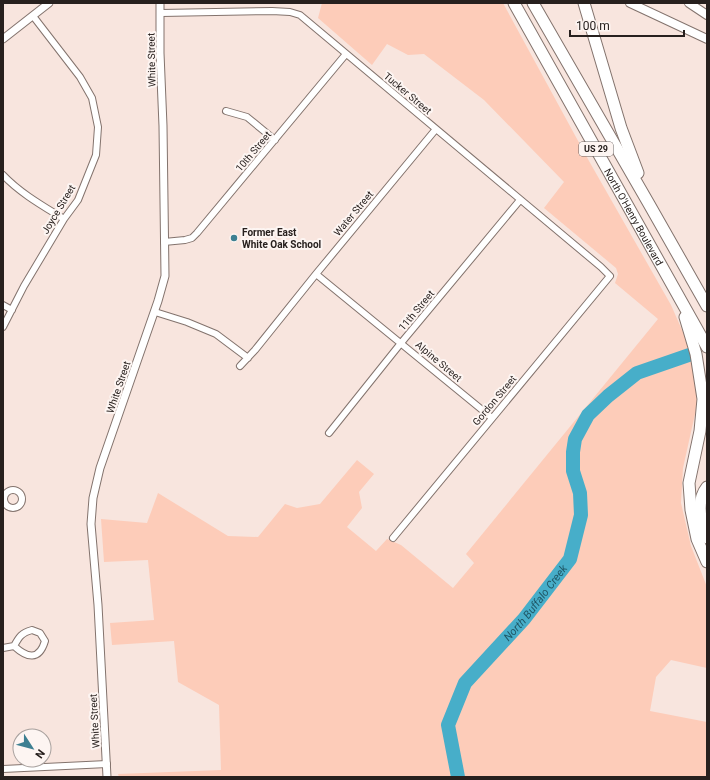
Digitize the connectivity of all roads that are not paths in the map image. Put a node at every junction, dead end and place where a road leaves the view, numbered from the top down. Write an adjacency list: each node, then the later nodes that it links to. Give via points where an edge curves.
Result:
1 (49, 3): 10 (street)
2 (160, 3): 8 (street, White Street)
3 (514, 3): 24 (highway, North O'Henry Boulevard / US 29)
4 (533, 3): 19 (highway, North O'Henry Boulevard / US 29)
5 (584, 3): 19 (highway, via 621,128)
6 (630, 3): 12 (main road)
7 (689, 3): 9 (main road)
8 (161, 13): 13 (street, Tucker Street, via 290,12 300,15); 21 (street, White Street)
9 (707, 15)
10 (34, 16): 11 (street); 20 (street, Joyce Street, via 80,77 92,98 98,127 96,155 78,200)
11 (3, 39)
12 (707, 39)
13 (346, 54): 15 (street, Tucker Street); 16 (street, 10th Street)
14 (226, 111): 16 (street, via 247,118)
15 (436, 129): 18 (street, Tucker Street); 22 (street, Water Street)
16 (275, 140): 21 (street, 10th Street, via 192,238)
17 (3, 175): 20 (street, via 30,198)
18 (520, 200): 23 (street, Tucker Street); 30 (street, 11th Street)
19 (649, 204): 26 (highway, North O'Henry Boulevard / US 29)
20 (64, 219): 27 (street, Joyce Street)
21 (164, 242): 28 (street, White Street, via 165,276)
22 (316, 274): 30 (street, Alpine Street); 32 (street, Water Street)
23 (610, 276): 34 (street, Gordon Street)
24 (678, 296): 31 (highway, North O'Henry Boulevard / US 29); 39 (highway, via 696,354 703,399 700,431 689,483 692,518 697,539)
25 (3, 305): 27 (street)
26 (707, 306)
27 (12, 310): 29 (street, Joyce Street)
28 (155, 312): 32 (street, via 216,334); 42 (street, White Street, via 100,468 92,498 91,524)
29 (3, 327)
30 (401, 343): 34 (street, Alpine Street); 35 (street, 11th Street)
31 (707, 347)
32 (248, 358): 33 (street, Water Street)
33 (240, 366)
34 (492, 418): 37 (street, Gordon Street)
35 (329, 433)
36 (707, 488): 38 (highway, via 700,505 700,518)
37 (393, 538)
38 (707, 538)
39 (707, 562)
40 (14, 646): 40 (street, via 24,655 31,656 37,655 45,641 40,632 32,630 23,632); 41 (street)
41 (3, 648)
42 (107, 764): 43 (street); 44 (street, White Street)
43 (3, 768)
44 (107, 777)

